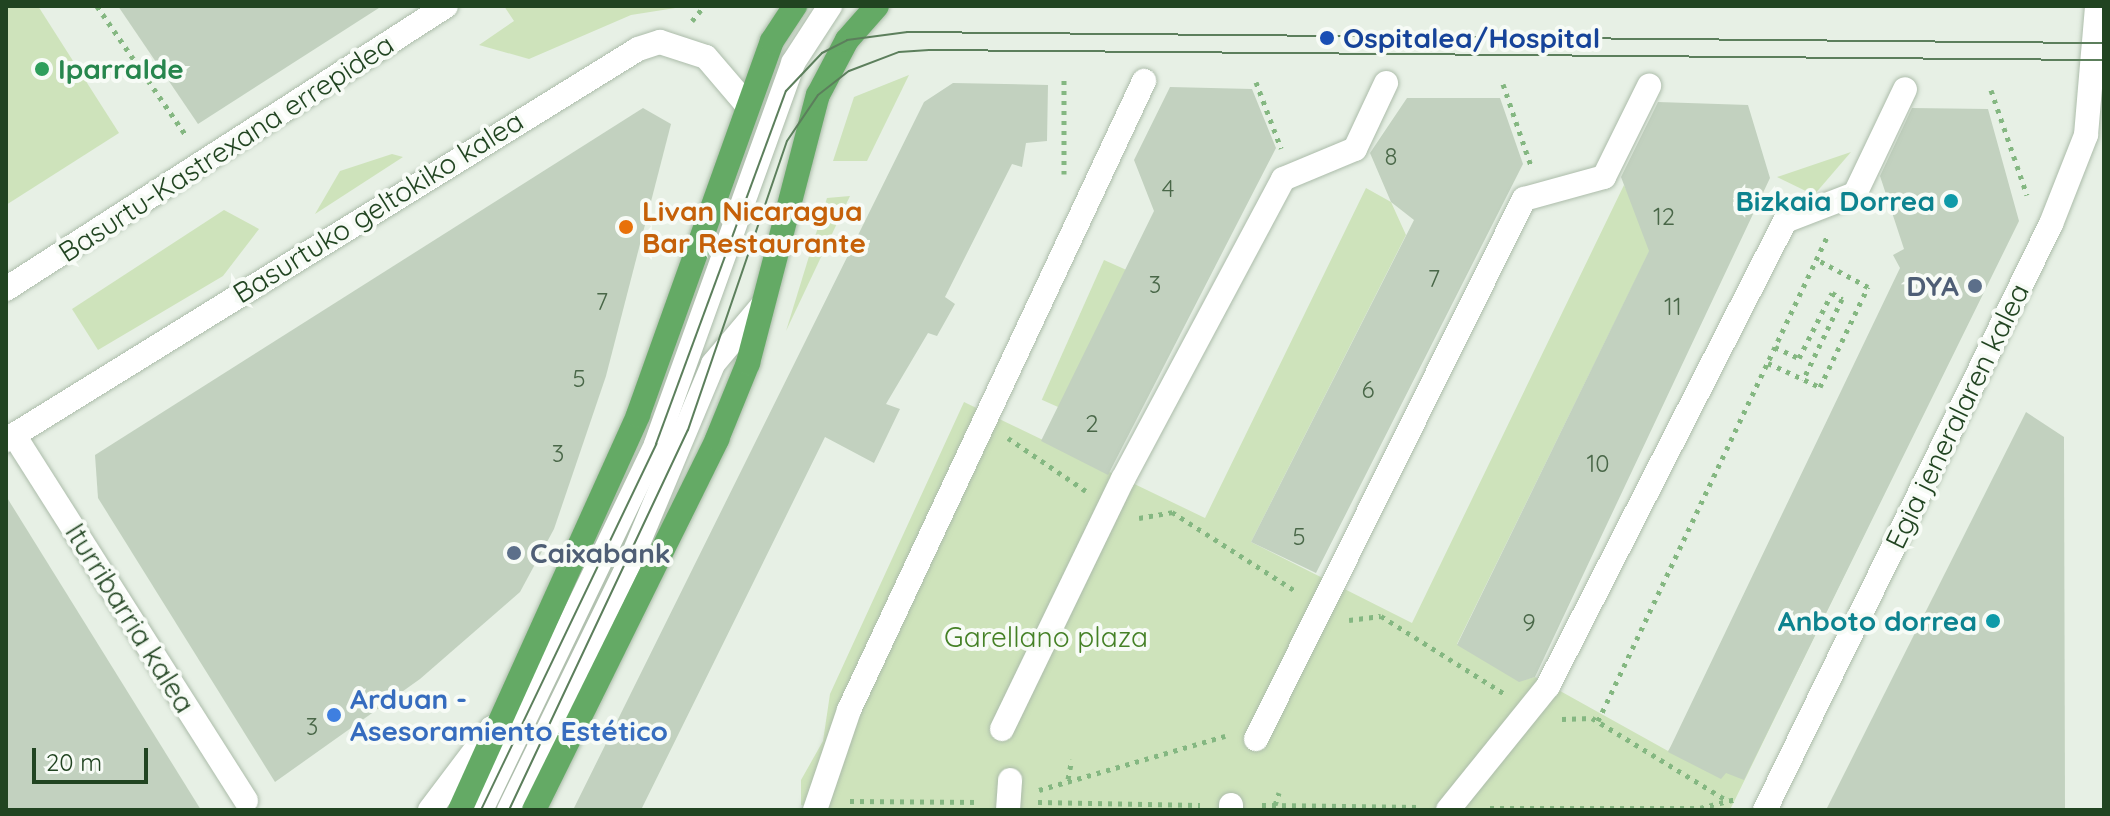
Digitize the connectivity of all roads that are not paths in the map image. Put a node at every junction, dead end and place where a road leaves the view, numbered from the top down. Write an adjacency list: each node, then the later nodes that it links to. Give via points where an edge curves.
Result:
1 (446, 6): 11 (street, Basurtu-Kastrexana errepidea)
2 (795, 6): 10 (main road, via 772,41)
3 (830, 6): 22 (street, via 793,63 656,444)
4 (877, 6): 12 (main road, via 847,40 818,95)
5 (2097, 6): 25 (street, Egia jeneralaren kalea, via 2086,135 2051,224)
6 (1144, 81): 18 (street, via 849,710)
7 (1386, 83): 15 (street, via 1355,149 1283,179 1110,508)
8 (1649, 86): 16 (street, via 1604,177 1524,199)
9 (1905, 89): 19 (street, via 1855,194 1785,221 1548,686)
10 (747, 105): 13 (street, Basurtuko geltokiko kalea, via 706,57 660,42 638,49); 14 (main road, via 638,415)
11 (6, 289)
12 (761, 307): 23 (street, via 713,364 632,558); 24 (main road, via 748,363 717,439)
13 (10, 438): 17 (street, Iturribarria kalea)
14 (492, 728): 20 (street); 21 (main road)
15 (1002, 729)
16 (1258, 733)
17 (246, 801)
18 (815, 806)
19 (1448, 809)
20 (430, 810)
21 (460, 810)
22 (481, 810)
23 (509, 810)
24 (534, 810)
25 (1765, 810)

